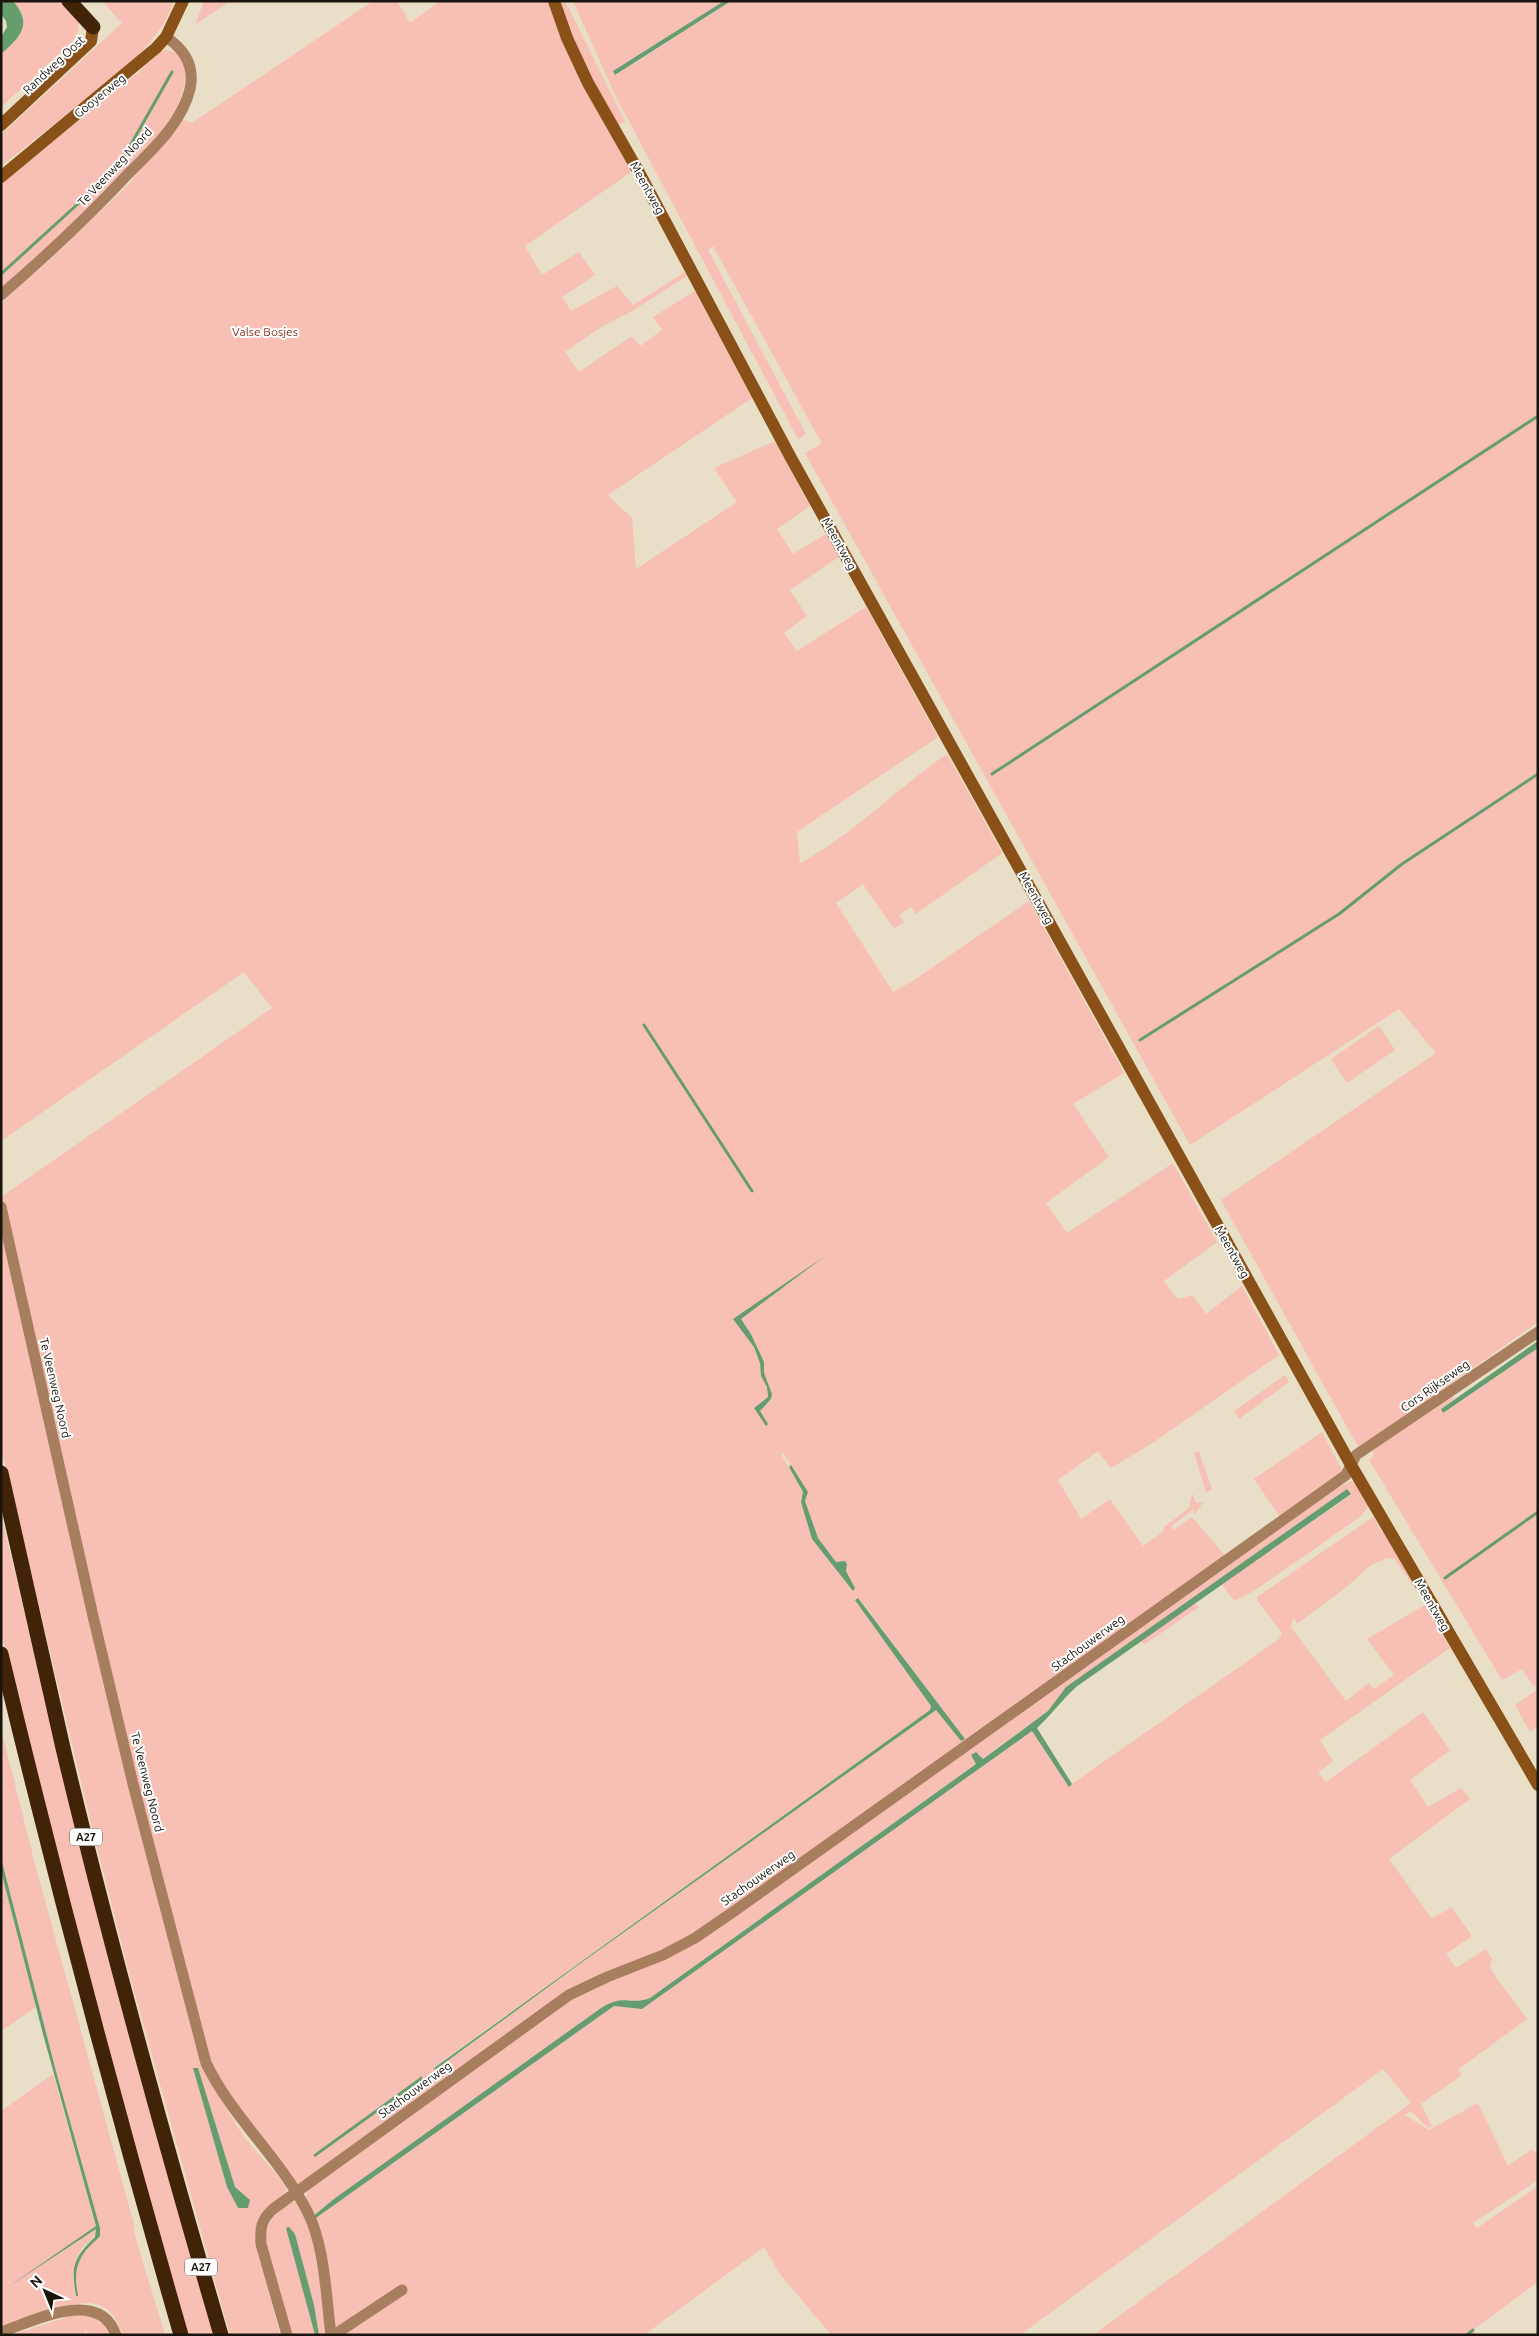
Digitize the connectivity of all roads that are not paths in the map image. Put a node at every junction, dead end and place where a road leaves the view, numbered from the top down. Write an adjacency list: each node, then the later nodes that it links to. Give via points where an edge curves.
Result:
1 (69, 1): 5 (highway)
2 (82, 1): 5 (highway, via 94,14)
3 (183, 1): 6 (street, Gooyerweg)
4 (554, 1): 13 (street, Meentweg, via 588,83 791,458)
5 (93, 27): 7 (street, Randweg Oost); 8 (street, Randweg Oost, via 91,41)
6 (166, 37): 9 (street, Gooyerweg, via 146,58); 10 (street, Te Veenweg Noord, via 183,51 191,69 190,88 175,121 110,194)
7 (1, 113)
8 (1, 125)
9 (1, 177)
10 (1, 295)
11 (1, 1206): 17 (street, Te Veenweg Noord, via 133,1784 206,2063 229,2104)
12 (1538, 1332): 13 (street, Cors Rijkseweg, via 1356,1455)
13 (1351, 1465): 16 (street, Meentweg); 17 (street, Stachouwerweg, via 1346,1476 733,1912 663,1955 569,1995)
14 (1, 1473): 22 (highway, A27, via 63,1748 107,1923)
15 (1, 1654): 21 (highway, via 73,1942)
16 (1538, 1784)
17 (296, 2193): 23 (street, Stachouwerweg, via 264,2217 260,2230 261,2244); 24 (street, Te Veenweg Noord, via 308,2212 319,2247)
18 (402, 2290): 24 (street, Te Veenweg Noord)
19 (1, 2332): 20 (street, via 73,2309 87,2309 101,2314 113,2326)
20 (116, 2335)
21 (181, 2335)
22 (221, 2335)
23 (287, 2335)
24 (332, 2335)

